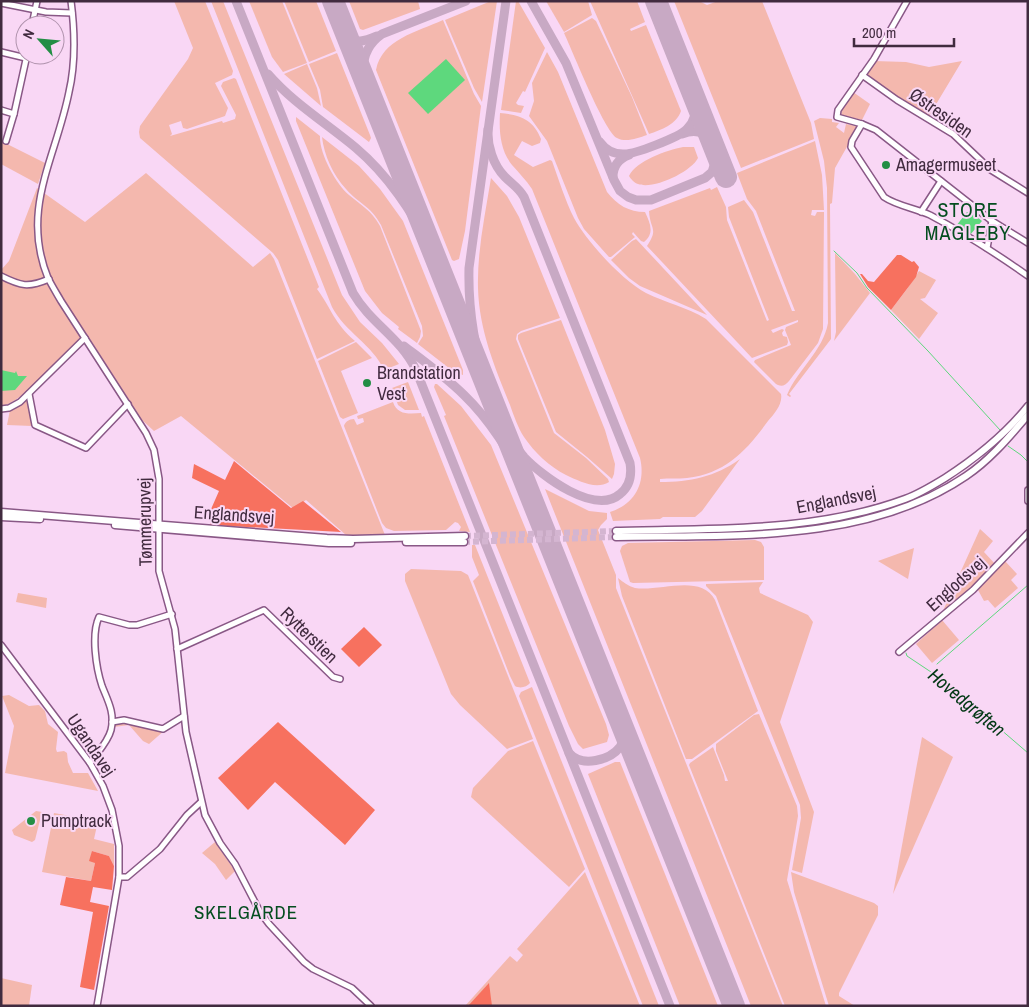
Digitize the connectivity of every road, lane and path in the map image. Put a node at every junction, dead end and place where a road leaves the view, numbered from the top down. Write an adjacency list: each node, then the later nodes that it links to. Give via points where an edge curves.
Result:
1 (37, 1): 5 (street)
2 (70, 1): 6 (street, Tømmerupvej)
3 (907, 1): 11 (street)
4 (1, 3): 5 (street)
5 (35, 10): 6 (street); 7 (street)
6 (72, 13): 24 (street, Tømmerupvej, via 74,60 70,92 38,208 41,253)
7 (34, 15)
8 (1, 52): 9 (street)
9 (15, 55)
10 (24, 65): 13 (street)
11 (862, 75): 14 (street, via 837,115 838,119); 17 (street, Østresiden, via 953,134 991,170)
12 (1, 110): 13 (street)
13 (14, 114): 15 (street)
14 (862, 124): 16 (street, via 878,131); 18 (street, via 851,148 880,191 888,200)
15 (6, 141)
16 (941, 181): 18 (street); 19 (street)
17 (1028, 193)
18 (922, 212): 21 (street)
19 (992, 221): 20 (street); 21 (street)
20 (1028, 243)
21 (987, 248): 23 (street)
22 (1, 276): 24 (street, via 30,286)
23 (1028, 276)
24 (49, 279): 25 (street, Tømmerupvej)
25 (85, 338): 26 (street); 27 (street, Tømmerupvej)
26 (29, 394): 27 (street, via 35,425 86,448); 29 (street, via 12,406)
27 (128, 404): 35 (street, Tømmerupvej, via 154,450 159,479)
28 (1028, 406): 30 (main road, Englandsvej, via 982,453 906,499 857,514 807,523 616,534 747,535 860,522 910,506 966,476)
29 (1, 409)
30 (1028, 415)
31 (1028, 490): 32 (street)
32 (1028, 501)
33 (1, 512): 35 (main road, Englandsvej)
34 (1, 517): 35 (main road, Englandsvej)
35 (160, 527): 37 (main road, Englandsvej, via 329,543); 38 (street, Tømmerupvej, via 159,571)
36 (1028, 533): 41 (street, Englodsvej, via 973,590)
37 (464, 539)
38 (172, 614): 40 (street, Tømmerupvej); 44 (street, via 137,625 99,618 94,633 97,660 102,686 111,706)
39 (1, 645): 45 (street, Ugandavej)
40 (177, 649): 42 (street, Rytterstien, via 264,610 333,677); 43 (street, Tømmerupvej)
41 (899, 652)
42 (340, 679)
43 (184, 716): 44 (street, via 163,729 124,720); 46 (street, Tømmerupvej)
44 (112, 722): 45 (street, via 109,735)
45 (90, 763): 47 (street, Ugandavej, via 112,810 119,846)
46 (201, 802): 47 (street, via 160,849 127,877); 49 (street, Tømmerupvej, via 211,828 269,924 304,962 352,988)
47 (119, 877): 48 (street, Ugandavej)
48 (97, 1006)
49 (371, 1006)

